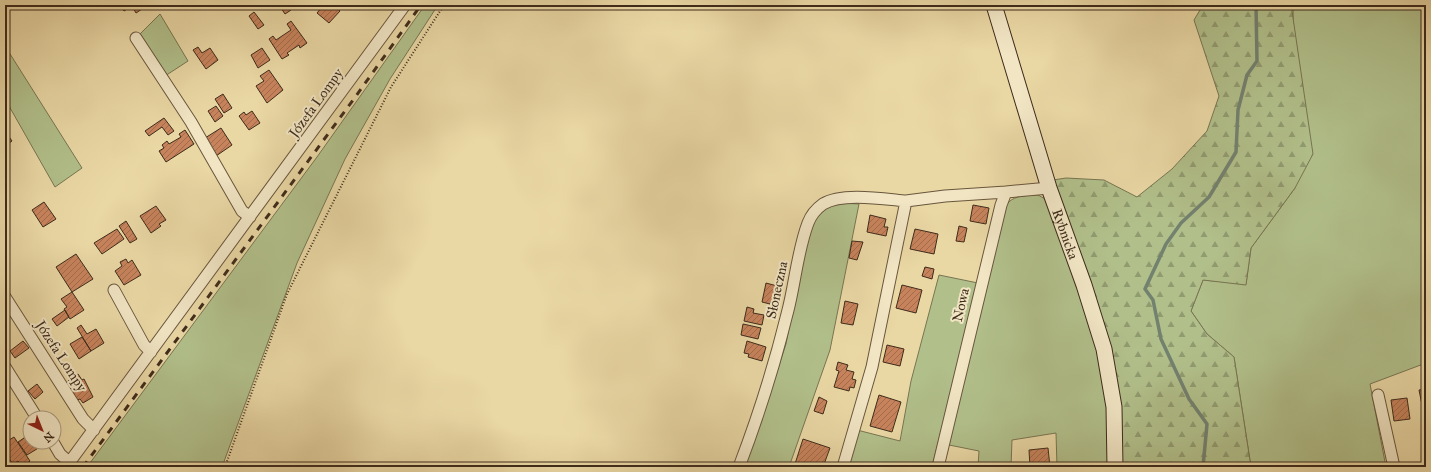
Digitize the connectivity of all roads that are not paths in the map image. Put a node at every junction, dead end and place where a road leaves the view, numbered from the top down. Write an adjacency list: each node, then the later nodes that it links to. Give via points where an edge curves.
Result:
1 (405, 5): 7 (street, Józefa Lompy)
2 (994, 5): 4 (street, Rybnicka)
3 (136, 38): 7 (street, via 191,122 242,211)
4 (1049, 188): 5 (street); 20 (street, Rybnicka, via 1107,358 1114,413)
5 (1006, 192): 6 (street, Słoneczna); 19 (street, Nowa, via 998,213)
6 (906, 201): 17 (street, Słoneczna, via 833,199 814,212 804,234 778,352 758,416); 18 (street, via 872,367)
7 (250, 218): 10 (street, Józefa Lompy)
8 (114, 290): 10 (street, via 144,345)
9 (5, 297): 14 (street, Józefa Lompy, via 83,420)
10 (151, 352): 14 (street, Józefa Lompy)
11 (5, 367): 13 (street)
12 (1378, 395): 21 (street)
13 (32, 410)
14 (94, 430): 16 (street, Józefa Lompy)
15 (58, 450): 16 (street, Józefa Lompy)
16 (68, 465)
17 (738, 467)
18 (843, 467)
19 (938, 467)
20 (1115, 467)
21 (1394, 467)

